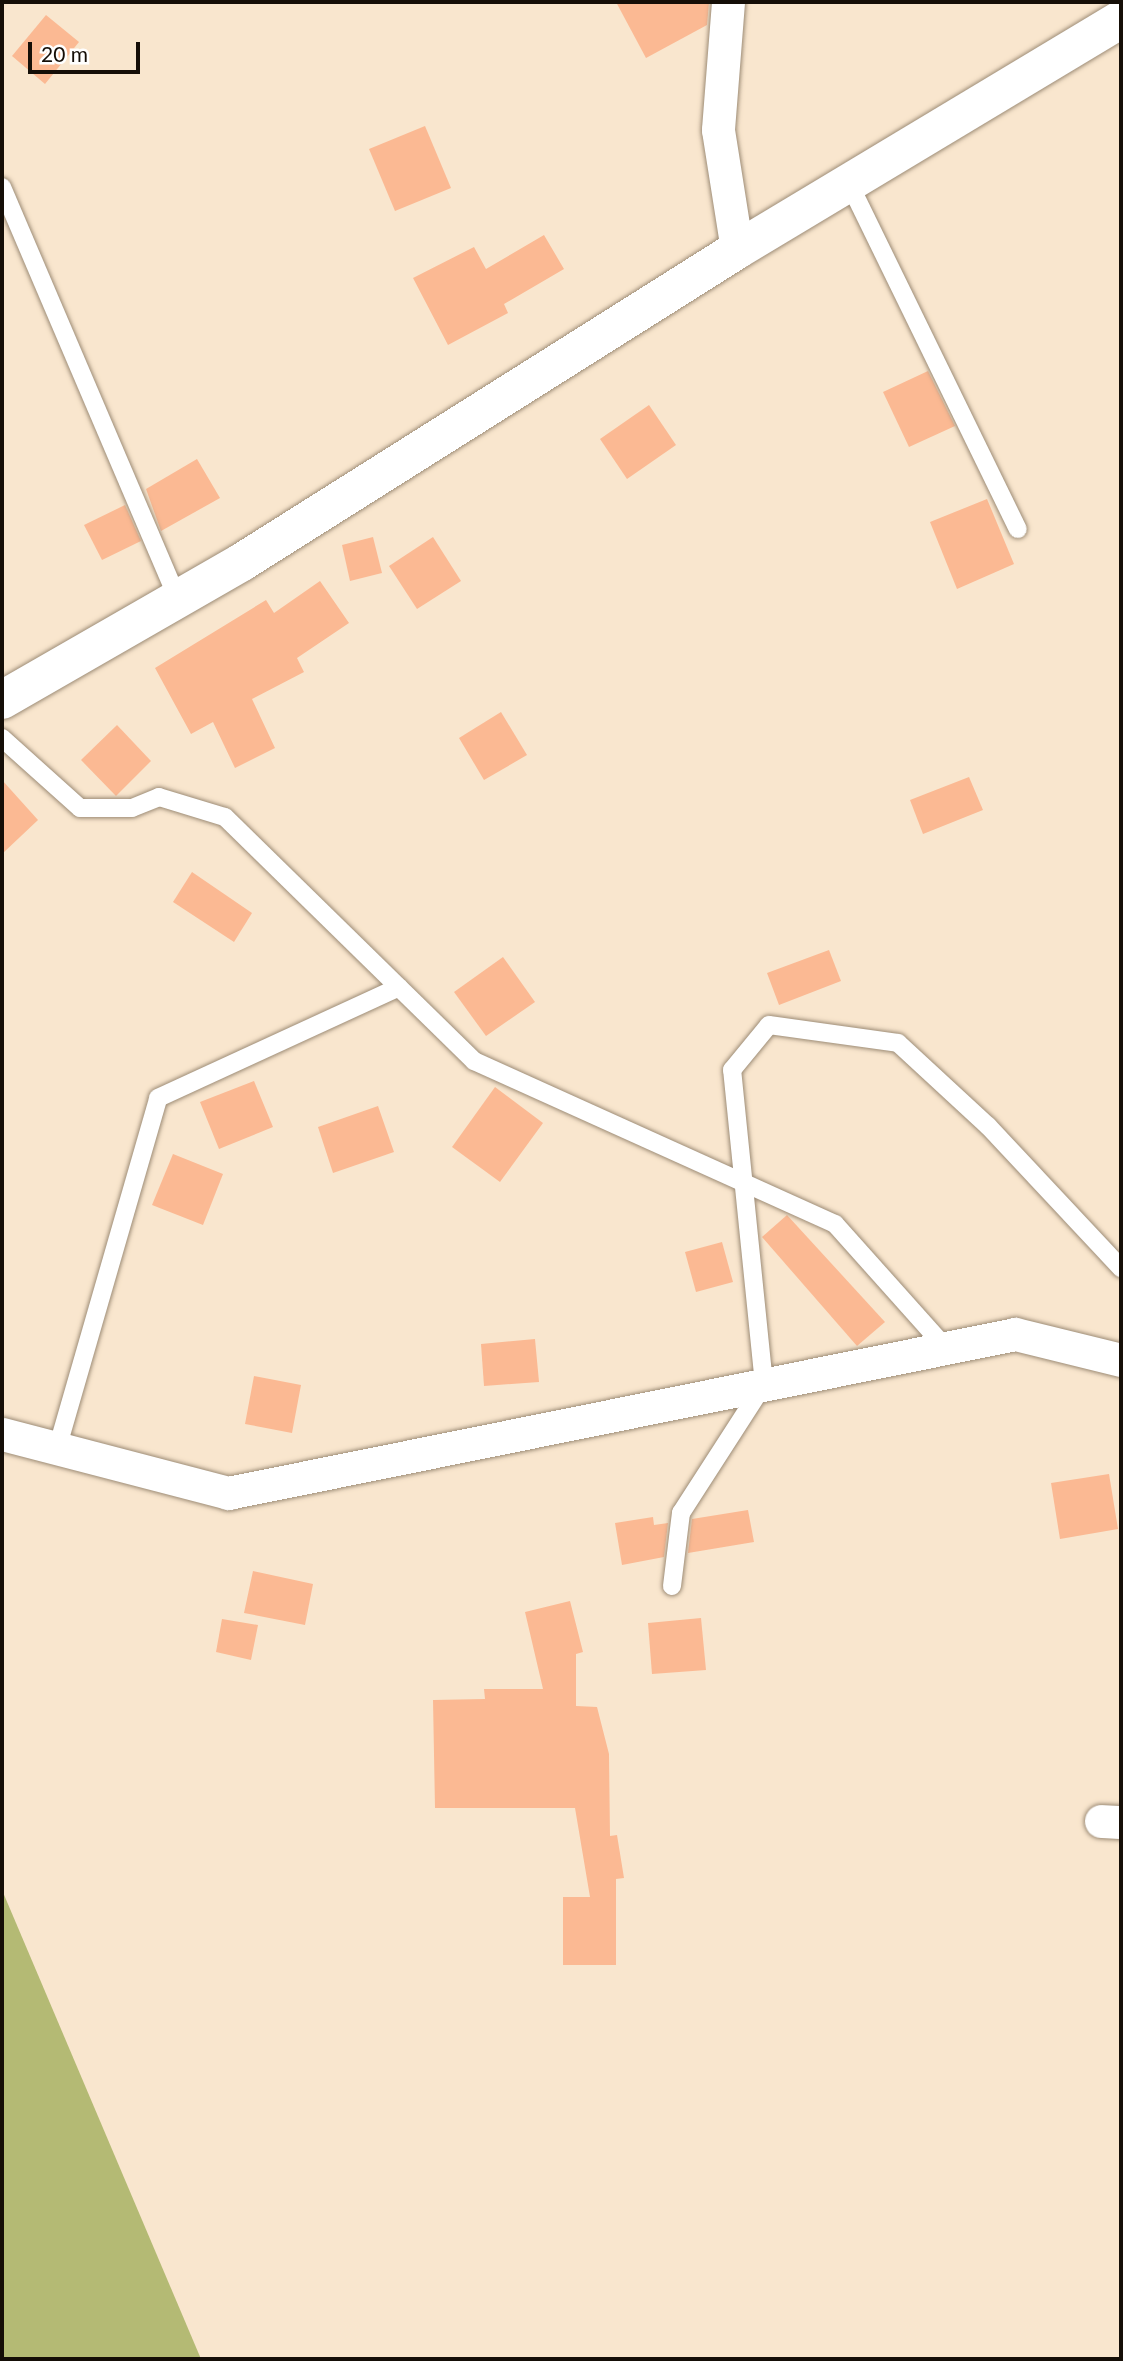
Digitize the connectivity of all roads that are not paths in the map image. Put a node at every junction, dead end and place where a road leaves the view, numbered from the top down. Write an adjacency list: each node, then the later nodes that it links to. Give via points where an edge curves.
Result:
1 (728, 2): 5 (street, via 718,130)
2 (1121, 19): 3 (main road)
3 (849, 183): 5 (main road); 6 (lane)
4 (2, 187): 7 (lane)
5 (737, 250): 7 (main road, via 242,562)
6 (1018, 529)
7 (177, 597): 8 (main road)
8 (2, 700)
9 (2, 738): 10 (lane, via 80,808 132,808 159,797 225,817)
10 (399, 987): 11 (lane, via 474,1060); 17 (lane, via 158,1097)
11 (741, 1181): 12 (lane, via 732,1070 769,1025 898,1043 988,1126); 13 (lane, via 835,1224); 15 (lane)
12 (1121, 1268)
13 (946, 1348): 14 (street, via 1015,1335); 15 (street)
14 (1121, 1360)
15 (764, 1384): 17 (street, via 228,1493); 18 (lane, via 681,1513)
16 (2, 1434): 17 (street)
17 (57, 1449)
18 (672, 1586)

